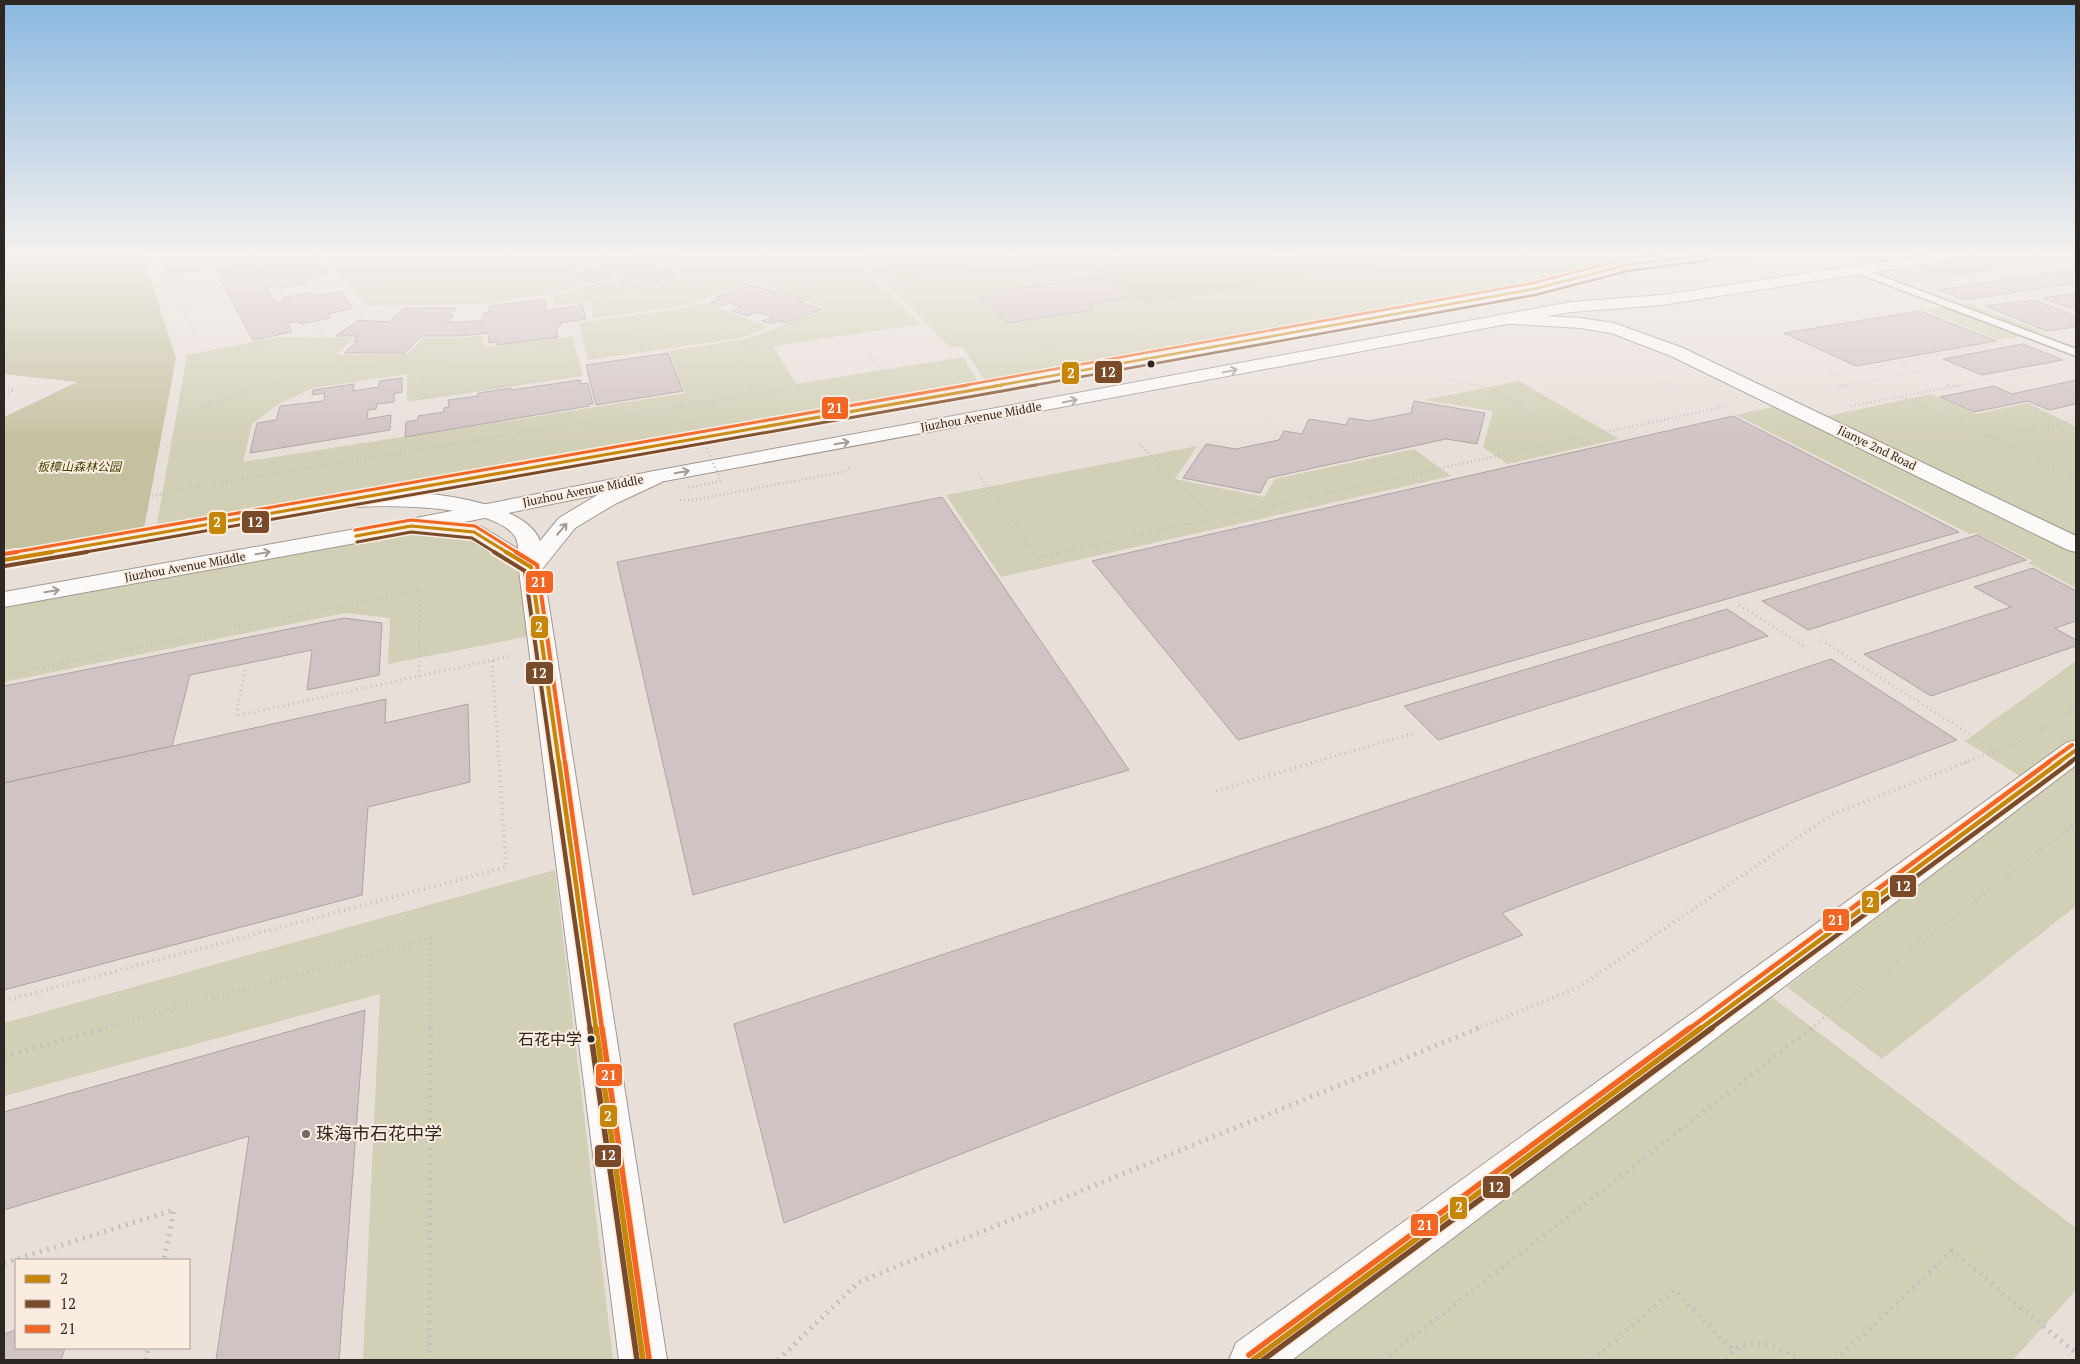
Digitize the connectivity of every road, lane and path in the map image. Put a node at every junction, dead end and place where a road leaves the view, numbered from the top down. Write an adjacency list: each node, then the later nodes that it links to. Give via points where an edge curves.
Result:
1 (188, 318): 17 (path, via 202,356)
2 (349, 318): 17 (path, via 317,324)
3 (631, 318): 18 (path)
4 (729, 318): 15 (path)
5 (733, 318): 6 (path, via 775,334)
6 (817, 318)
7 (840, 318): 16 (path)
8 (931, 318): 22 (path)
9 (1219, 318): 33 (path)
10 (1376, 318): 54 (main road, Jiuzhou Avenue Middle)
11 (1512, 318): 14 (main road, Jiuzhou Avenue Middle)
12 (1630, 318): 24 (main road, Jianye 2nd Road, via 1631,324)
13 (1982, 318): 19 (lane)
14 (1505, 319): 24 (main road, Jianye 2nd Road, via 1614,328); 52 (main road, Jiuzhou Avenue Middle, one-way to 14)
15 (719, 321): 18 (path); 23 (path)
16 (852, 331): 23 (path); 33 (path)
17 (323, 333): 31 (path)
18 (636, 333): 20 (path); 26 (path)
19 (2033, 337): 25 (lane); 28 (path)
20 (570, 342): 27 (path); 27 (path, via 579,375 423,398)
21 (421, 346): 27 (path)
22 (961, 347)
23 (733, 348): 39 (path)
24 (1677, 352): 44 (main road, Jianye 2nd Road)
25 (2076, 353)
26 (643, 354)
27 (422, 362): 31 (path)
28 (1897, 362): 32 (path); 34 (path)
29 (1954, 366): 32 (path)
30 (2057, 367): 37 (path)
31 (347, 372): 43 (path, via 258,384)
32 (1918, 372): 36 (path); 37 (path)
33 (883, 373): 39 (path)
34 (1830, 375)
35 (1442, 378): 48 (path, via 1491,389)
36 (1837, 387)
37 (1952, 387): 41 (path)
38 (4, 389): 40 (path, via 14,390)
39 (756, 394): 58 (path, via 183,489)
40 (4, 396)
41 (1901, 397): 44 (path); 47 (path)
42 (1731, 405): 48 (path)
43 (194, 412)
44 (1807, 415): 59 (main road, Jianye 2nd Road)
45 (2076, 420): 47 (path)
46 (664, 426): 53 (path, bridge, via 695,421 721,482)
47 (1990, 437): 51 (path)
48 (1574, 439): 56 (path)
49 (1139, 444): 56 (path)
50 (979, 475): 56 (path, via 1038,557)
51 (2076, 476)
52 (654, 477): 55 (main road, Jiuzhou Avenue Middle); 61 (main road, one-way to 52, via 567,523)
53 (686, 488)
54 (341, 501): 55 (main road, via 412,499); 60 (main road, Jiuzhou Avenue Middle)
55 (483, 511): 57 (main road, Jiuzhou Avenue Middle); 61 (main road, via 514,524 526,535)
56 (1215, 518)
57 (411, 526): 61 (main road, via 474,532); 62 (main road, Jiuzhou Avenue Middle, one-way to 57)
58 (4, 531)
59 (2076, 545)
60 (4, 560)
61 (531, 567): 66 (main road)
62 (4, 600)
63 (1739, 605): 65 (path)
64 (1821, 640): 74 (path)
65 (1804, 646)
66 (542, 650): 67 (path); 84 (main road)
67 (492, 661): 70 (path); 77 (path, via 506,867)
68 (245, 670): 70 (path, via 236,716)
69 (4, 675): 70 (path, via 420,590)
70 (418, 677)
71 (2076, 706): 74 (path, via 2032,737)
72 (1415, 733): 75 (path)
73 (2076, 750): 86 (main road)
74 (1996, 751): 85 (path, via 1831,815 1579,986 859,1282)
75 (1216, 791)
76 (2076, 823): 87 (path)
77 (4, 1002)
78 (4, 1056): 83 (path, via 430,938)
79 (17, 1259): 80 (path, via 174,1210)
80 (164, 1259)
81 (1733, 1350): 88 (path, via 1674,1290); 89 (path); 90 (path, via 1747,1345 1764,1345 1783,1350)
82 (2076, 1353): 91 (path, via 1952,1251)
83 (429, 1360)
84 (643, 1360)
85 (778, 1360)
86 (1253, 1360)
87 (1383, 1360)
88 (1592, 1360)
89 (1727, 1360)
90 (1800, 1360)
91 (1836, 1360)

